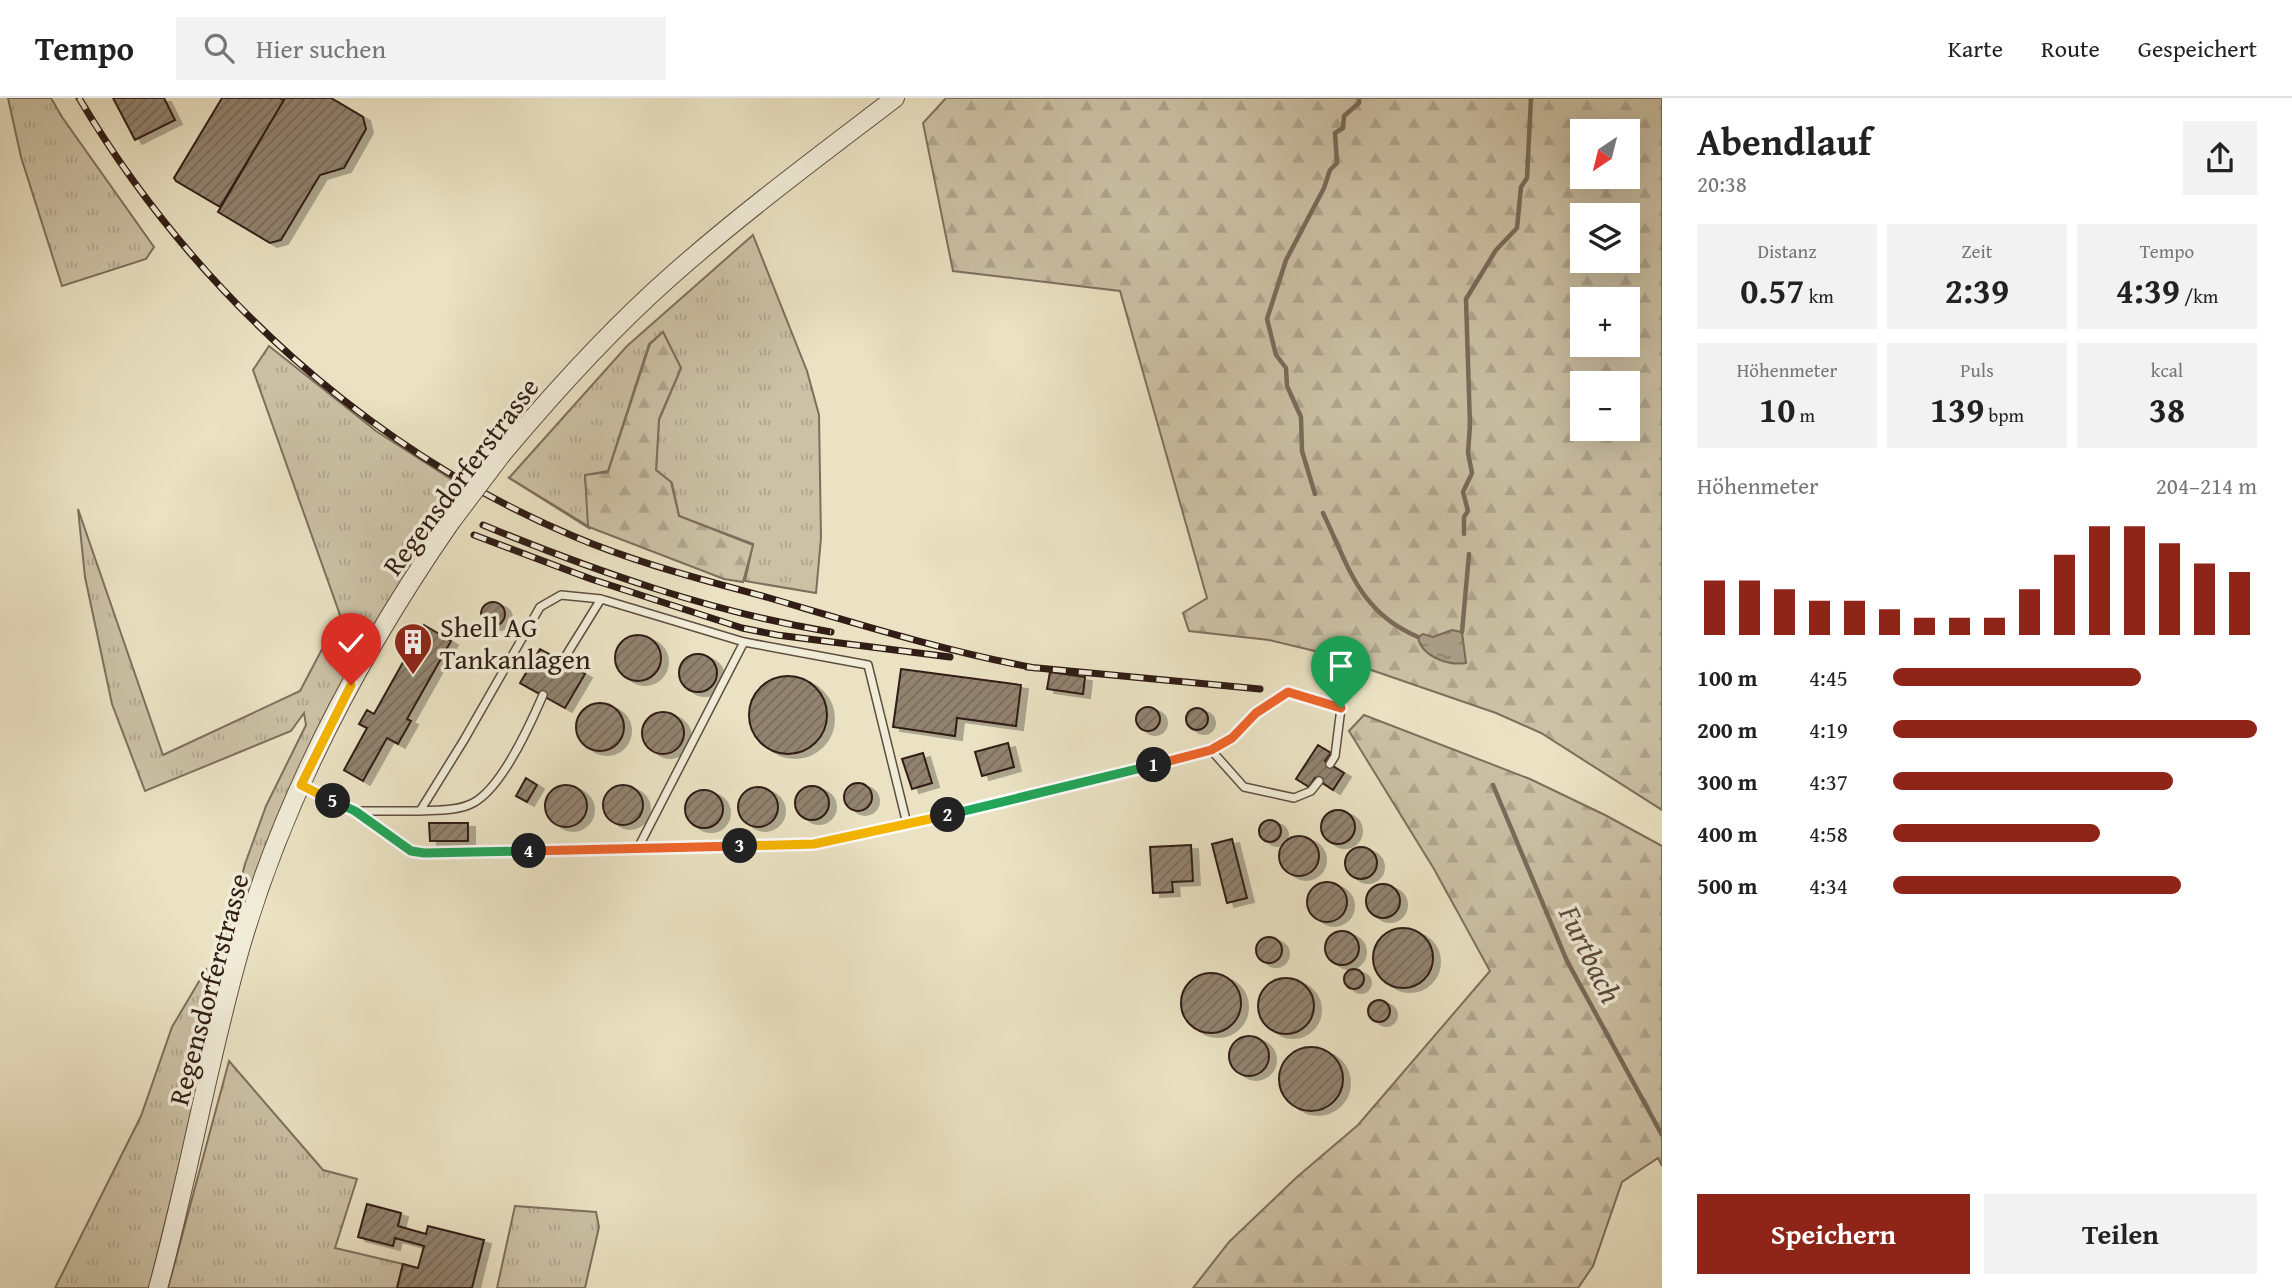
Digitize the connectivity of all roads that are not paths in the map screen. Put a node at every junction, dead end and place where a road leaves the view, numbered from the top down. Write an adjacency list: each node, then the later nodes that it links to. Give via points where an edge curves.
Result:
1 (895, 98): 9 (street, Regensdorferstrasse, bridge, via 670,277 548,400 502,454 413,578 351,685)
2 (601, 599): 3 (lane); 4 (lane); 11 (lane, via 561,595 540,607)
3 (744, 642): 12 (lane, via 868,665); 13 (lane)
4 (562, 662)
5 (543, 695): 11 (lane, via 525,737 486,795 457,808)
6 (1211, 750): 7 (lane, via 1288,692 1341,708); 8 (lane, via 1244,787 1294,799); 12 (lane)
7 (1330, 764)
8 (1319, 781)
9 (301, 785): 10 (lane); 14 (street, Regensdorferstrasse, via 241,946)
10 (355, 811): 11 (lane); 13 (lane, via 411,851 424,853)
11 (420, 811)
12 (907, 824): 13 (lane, via 814,844)
13 (638, 848)
14 (158, 1288)

